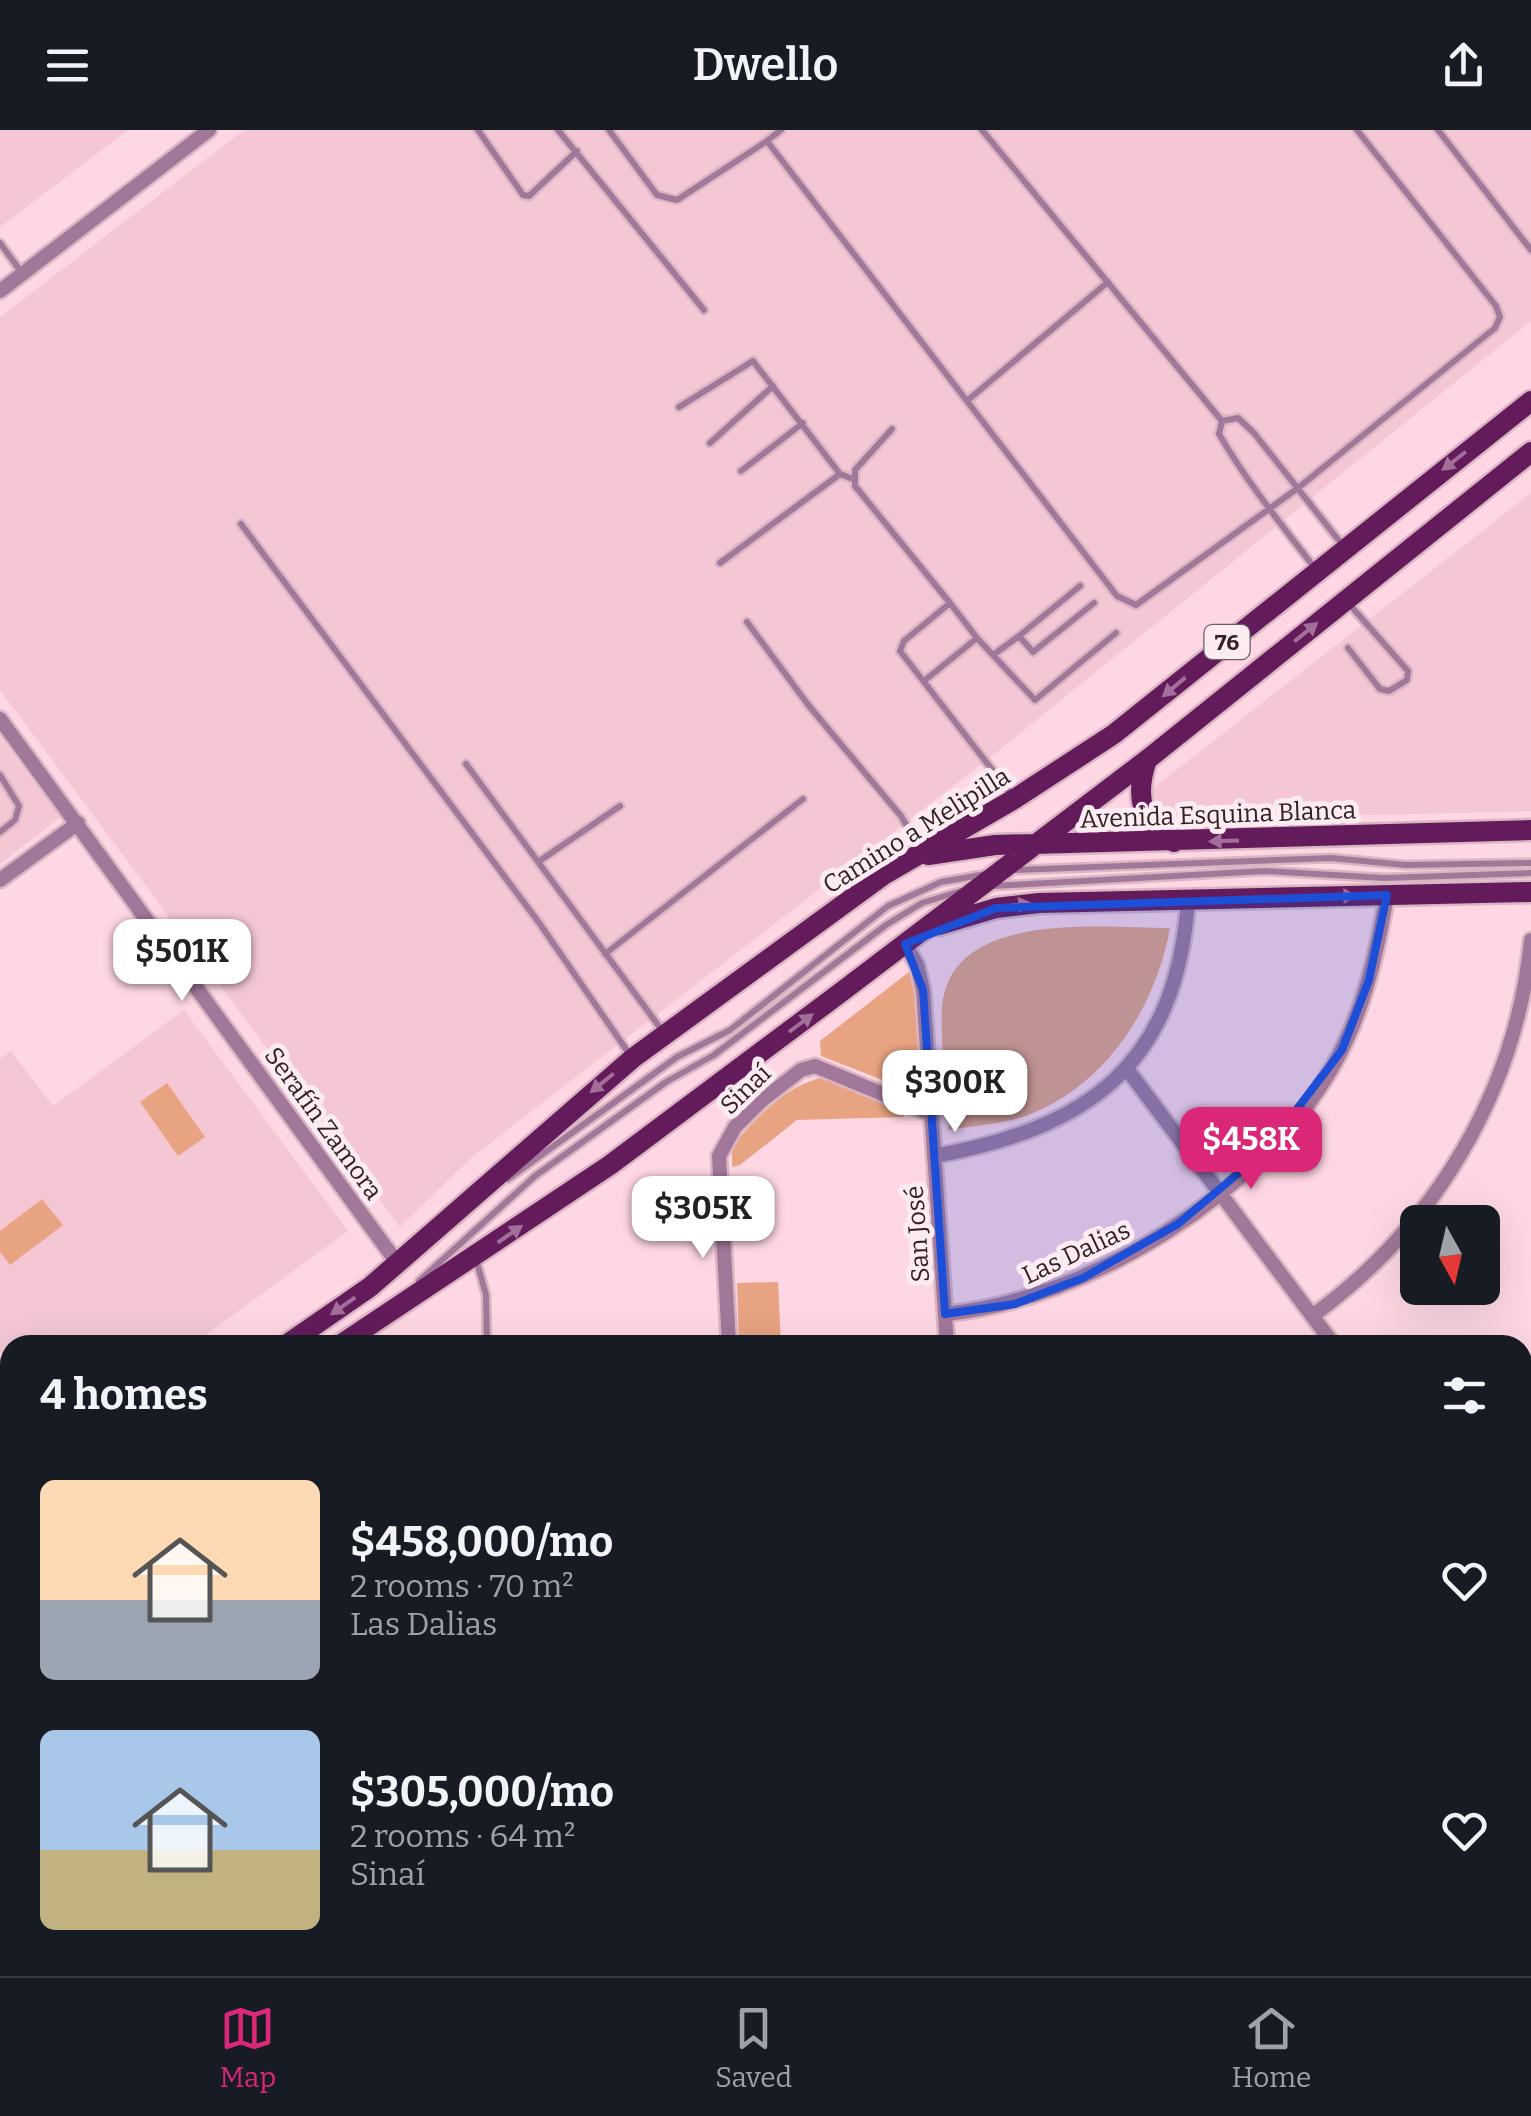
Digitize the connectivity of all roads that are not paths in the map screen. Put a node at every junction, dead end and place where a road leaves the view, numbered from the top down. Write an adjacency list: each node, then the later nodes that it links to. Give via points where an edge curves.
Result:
1 (209, 130): 13 (street)
2 (478, 130): 10 (lane, via 523,195)
3 (558, 130): 10 (lane)
4 (609, 130): 9 (lane, via 658,195 677,200)
5 (781, 130): 9 (lane)
6 (982, 130): 14 (lane)
7 (1357, 130): 29 (lane, via 1500,317 1495,328)
8 (1438, 130): 12 (lane)
9 (768, 140): 18 (lane)
10 (577, 150): 16 (lane)
11 (0, 243): 13 (lane)
12 (1531, 250)
13 (22, 274): 15 (street)
14 (1108, 282): 18 (lane); 21 (lane)
15 (0, 291)
16 (704, 310)
17 (774, 386): 20 (lane, via 746,361); 22 (lane); 24 (lane)
18 (968, 400): 30 (lane, via 1127,605 1148,599)
19 (1531, 401): 32 (main road, Camino a Melipilla / 76, one-way to 32)
20 (678, 407)
21 (1222, 421): 29 (lane, via 1238,418); 30 (lane, via 1219,434)
22 (803, 422): 26 (lane); 27 (lane)
23 (892, 430): 28 (lane)
24 (710, 443)
25 (1531, 452): 36 (main road, 76)
26 (741, 470)
27 (840, 474): 28 (lane); 33 (lane)
28 (853, 480): 37 (lane)
29 (1298, 488): 30 (lane); 32 (lane)
30 (1267, 509): 34 (lane)
31 (240, 524): 73 (lane)
32 (1344, 547): 34 (main road, Camino a Melipilla / 76)
33 (720, 563)
34 (1316, 569): 50 (main road, Camino a Melipilla / 76, one-way to 50, via 1114,734)
35 (1080, 586): 41 (lane)
36 (1346, 600): 43 (lane, via 1408,671 1407,680 1389,691 1380,688); 47 (main road, 76, one-way to 36)
37 (950, 603): 42 (lane); 45 (lane, via 900,645)
38 (1094, 603): 41 (lane, via 1033,652)
39 (747, 622): 58 (lane, via 901,816)
40 (1116, 633): 44 (lane, via 1035,700)
41 (1018, 636): 44 (lane)
42 (977, 638): 44 (lane); 45 (lane)
43 (1348, 648)
44 (992, 655)
45 (924, 681): 50 (lane)
46 (0, 719): 53 (street, Serafín Zamora)
47 (1148, 759): 56 (main road, via 1140,785 1143,810); 57 (main road, 76)
48 (466, 764): 59 (lane)
49 (0, 776): 55 (lane, via 18,806 15,820)
50 (1016, 798): 58 (main road, Camino a Melipilla / 76)
51 (804, 799): 71 (lane)
52 (620, 806): 59 (lane)
53 (78, 823): 63 (street); 79 (street, Serafín Zamora)
54 (1531, 830): 56 (main road, Avenida Esquina Blanca, one-way to 56)
55 (0, 832)
56 (1174, 842): 57 (main road, Avenida Esquina Blanca)
57 (1035, 844): 58 (main road, Avenida Esquina Blanca); 61 (main road, 76)
58 (914, 856): 72 (main road, Camino a Melipilla / 76)
59 (538, 862): 71 (lane)
60 (1531, 862): 61 (lane, via 1406,865 1331,858)
61 (997, 872): 64 (main road, 76); 79 (lane, via 941,882 888,906 730,1030 677,1057)
62 (1531, 873): 64 (lane, via 1384,878 1265,871)
63 (0, 880)
64 (978, 888): 68 (main road, 76); 82 (lane, via 910,909 714,1055 535,1176)
65 (1531, 892): 66 (main road)
66 (1387, 895): 67 (main road, one-way to 66); 77 (street, Las Dalias, via 1369,980 1331,1070 1280,1138)
67 (1188, 901): 68 (main road, one-way to 67, via 1016,904); 74 (street, via 1171,998)
68 (922, 930): 70 (main road, 76)
69 (1531, 940): 81 (street, via 1505,1060 1454,1168 1388,1252)
70 (905, 944): 75 (street, San José, via 921,977); 78 (main road, 76, one-way to 70)
71 (605, 954): 72 (lane)
72 (664, 1034): 73 (main road, Camino a Melipilla / 76)
73 (633, 1058): 79 (main road, Camino a Melipilla / 76, one-way to 79)
74 (1126, 1068): 76 (street, via 1082,1104 1033,1131); 77 (street)
75 (932, 1114): 76 (street, San José); 86 (street, Sinaí, via 814,1066 777,1087 735,1127 718,1166)
76 (934, 1156): 80 (street, San José)
77 (1219, 1191): 80 (street, Las Dalias, via 1156,1239 1062,1288 1015,1304); 81 (street)
78 (476, 1258): 82 (main road, 76); 85 (lane)
79 (398, 1264): 83 (main road, Camino a Melipilla / 76, one-way to 83)
80 (946, 1314): 87 (street, San José)
81 (1312, 1316): 88 (street)
82 (370, 1326): 84 (main road, 76)
83 (300, 1335)
84 (356, 1335)
85 (487, 1335)
86 (729, 1335)
87 (947, 1335)
88 (1326, 1335)

